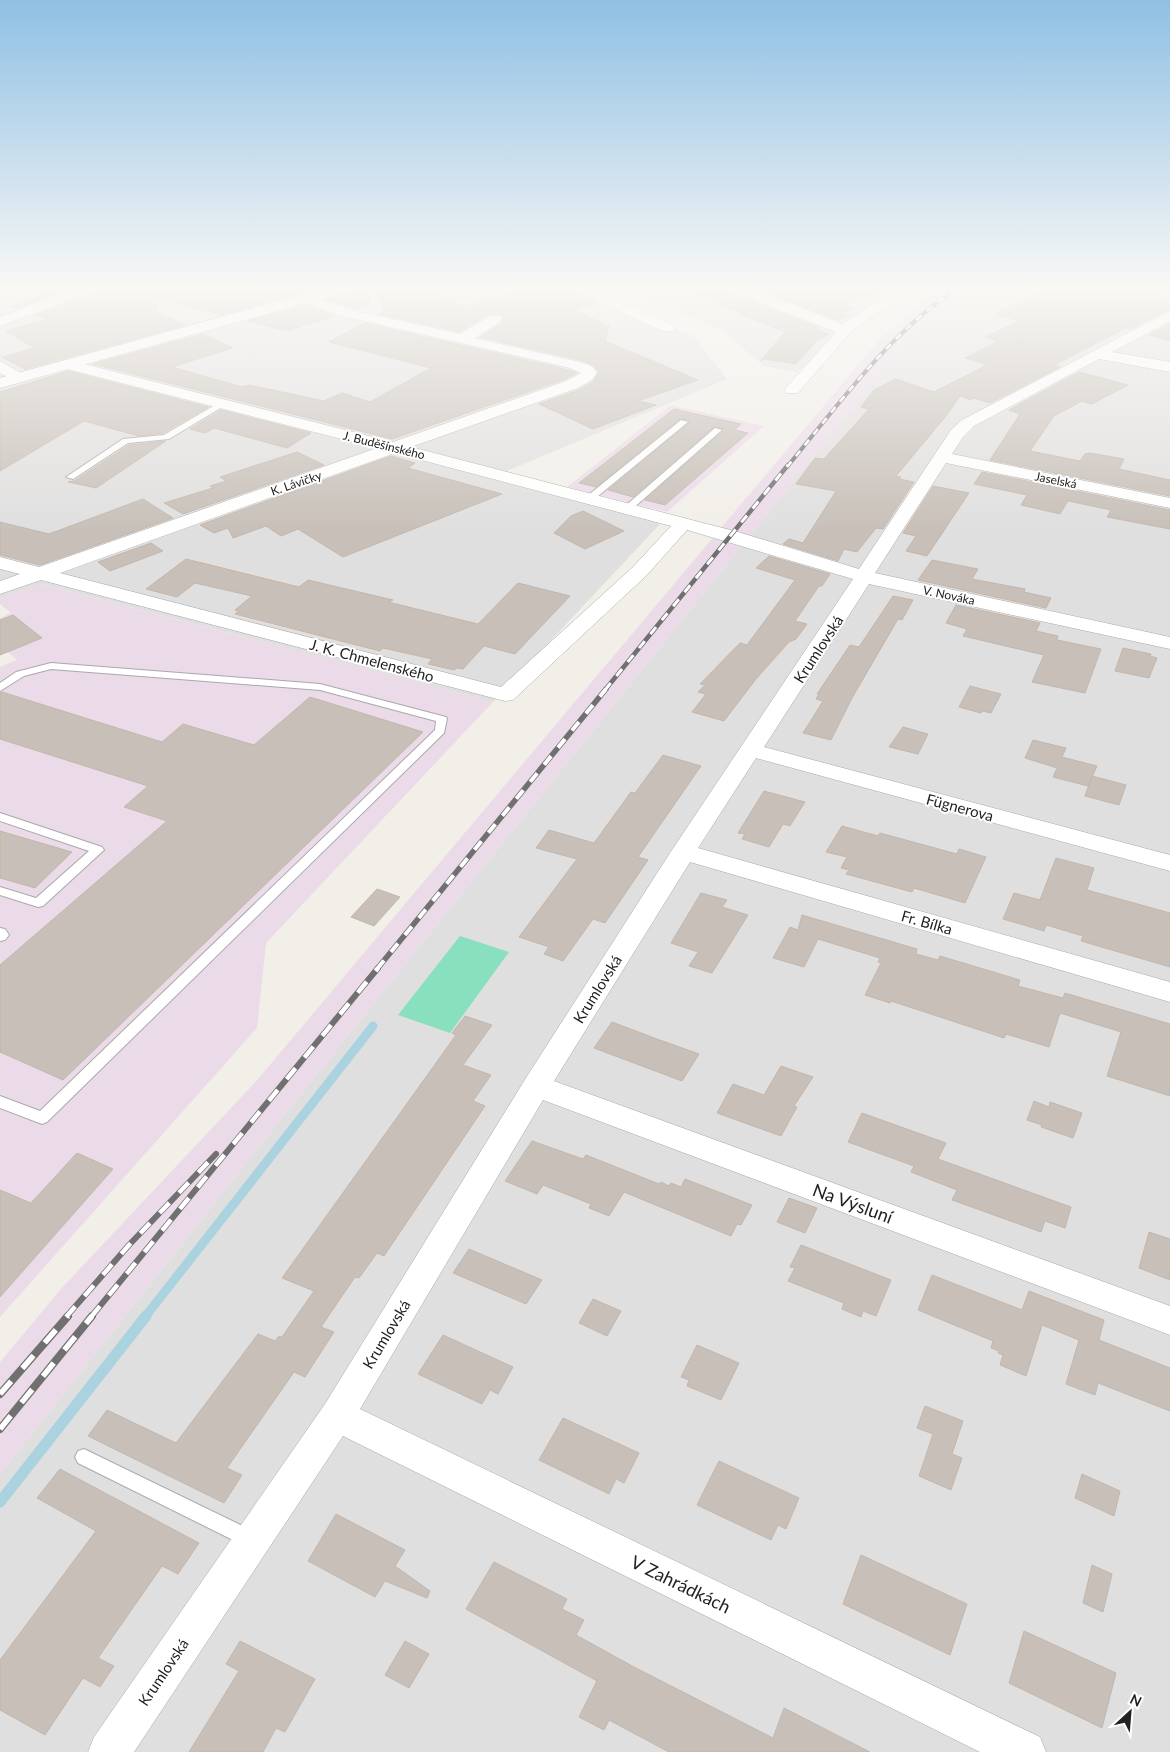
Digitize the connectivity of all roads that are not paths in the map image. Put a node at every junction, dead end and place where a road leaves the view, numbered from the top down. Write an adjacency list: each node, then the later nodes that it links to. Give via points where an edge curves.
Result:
1 (4, 369): 7 (street)
2 (54, 369): 7 (street)
3 (83, 369): 10 (street, J. Buděšínského)
4 (585, 369): 13 (street, K. Lávičky, via 589,373 580,380)
5 (809, 369): 9 (street)
6 (1069, 369): 14 (street, Krumlovská, via 968,423)
7 (19, 378): 8 (street)
8 (0, 383)
9 (793, 385)
10 (223, 404): 13 (street, J. Buděšínského); 15 (lane, via 166,437 126,440)
11 (684, 422): 16 (lane)
12 (718, 430): 18 (lane)
13 (395, 448): 16 (street, J. Buděšínského); 22 (street, K. Lávičky)
14 (942, 457): 17 (street, Jaselská); 23 (street, Krumlovská)
15 (70, 477)
16 (590, 500): 18 (street, J. Buděšínského)
17 (1170, 503)
18 (627, 509): 19 (street, J. Buděšínského)
19 (690, 526): 20 (street, J. Buděšínského); 22 (street, J. K. Chmelenského, via 505,695)
20 (731, 536): 23 (street, V. Nováka)
21 (0, 564): 22 (street, J. K. Chmelenského)
22 (40, 574): 24 (street, K. Lávičky)
23 (865, 577): 25 (street, V. Nováka); 27 (street, Krumlovská)
24 (0, 588)
25 (1170, 643)
26 (0, 688): 36 (lane, via 20,674 51,666 320,687 442,719 440,731 42,1118)
27 (751, 750): 29 (street, Krumlovská); 30 (street, Fügnerova)
28 (0, 818): 31 (lane, via 98,850 38,902)
29 (684, 852): 34 (street, Fr. Bílka); 35 (street, Krumlovská)
30 (1170, 863)
31 (0, 891)
32 (0, 932): 33 (lane)
33 (0, 937)
34 (1170, 992)
35 (536, 1086): 37 (street, Na Výsluní); 38 (street, Krumlovská)
36 (0, 1102)
37 (1170, 1321)
38 (337, 1415): 40 (street, Krumlovská); 42 (street, V Zahrádkách)
39 (84, 1457): 40 (lane)
40 (252, 1540): 41 (street, Krumlovská)
41 (109, 1752)
42 (1025, 1752)

